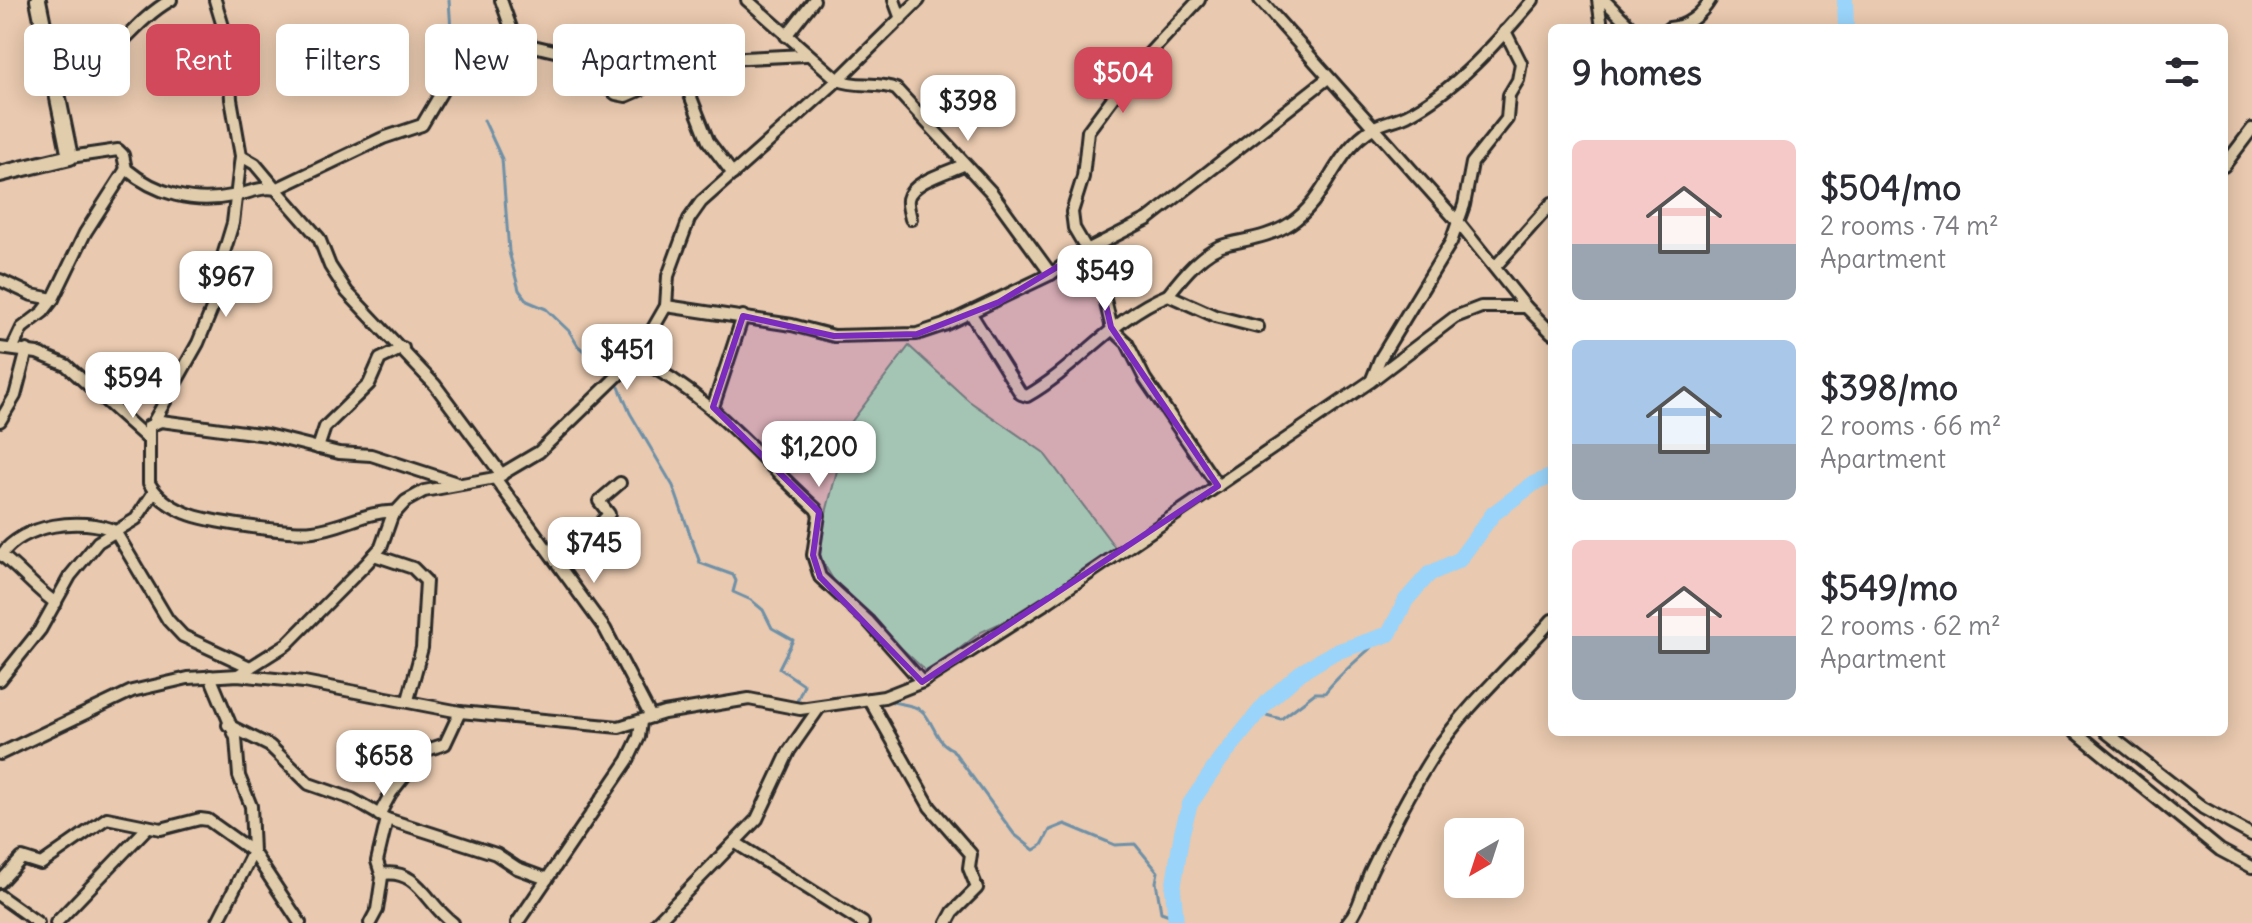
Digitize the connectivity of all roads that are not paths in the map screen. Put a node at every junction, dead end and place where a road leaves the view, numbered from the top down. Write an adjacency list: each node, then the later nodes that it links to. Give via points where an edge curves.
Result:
1 (38, 0): 15 (street)
2 (215, 0): 32 (street, via 228,43)
3 (501, 0): 16 (street)
4 (747, 0): 22 (street)
5 (814, 0): 22 (street)
6 (894, 0): 14 (street)
7 (919, 0): 14 (street)
8 (1199, 0): 44 (street, via 1132,72 1085,138 1083,177 1072,221)
9 (1260, 0): 25 (street)
10 (1533, 0): 20 (street)
11 (1601, 0): 17 (street); 18 (street)
12 (1710, 0): 19 (street)
13 (165, 1): 21 (street)
14 (901, 19): 26 (street)
15 (43, 24)
16 (510, 24)
17 (1602, 24)
18 (1628, 24)
19 (1684, 24)
20 (1505, 31): 30 (street, via 1432,99); 43 (street, via 1521,63 1518,80 1509,95 1507,119 1472,163)
21 (130, 33)
22 (786, 36): 23 (street)
23 (806, 55): 24 (street); 26 (street)
24 (745, 58)
25 (1328, 78): 30 (street); 44 (street, via 1191,188 1117,237)
26 (838, 80): 35 (street, via 896,89); 38 (street)
27 (59, 96): 33 (street)
28 (439, 96): 39 (street, via 422,125)
29 (690, 96): 38 (street, via 708,141)
30 (1373, 128): 43 (street); 48 (street, via 1335,163 1320,196 1291,223 1219,248 1187,272)
31 (2252, 129): 34 (street)
32 (241, 156): 39 (street); 40 (street)
33 (70, 157): 36 (street, via 118,150); 37 (street)
34 (2228, 161)
35 (963, 165): 42 (street, via 924,182 911,194); 46 (street, via 1007,211)
36 (126, 169): 40 (street, via 153,190 197,199); 49 (street, via 85,233)
37 (0, 174)
38 (733, 174): 50 (street, via 689,219 668,276)
39 (276, 189): 40 (street); 58 (street, via 319,238 347,292)
40 (235, 196): 65 (street, via 214,304)
41 (1548, 207): 45 (street)
42 (911, 219)
43 (1457, 221): 45 (street); 62 (street, via 1451,242)
44 (1083, 252): 46 (street); 55 (street, via 1102,287)
45 (1495, 267): 51 (street)
46 (1051, 274): 52 (street)
47 (0, 280): 49 (street)
48 (1168, 295): 54 (street, via 1215,316); 55 (street, via 1143,305)
49 (53, 299): 59 (street, via 22,328)
50 (666, 306): 53 (street); 61 (street)
51 (1526, 307): 56 (street); 62 (street, via 1467,310)
52 (971, 314): 53 (street, via 917,334 893,336 834,336); 55 (street, via 1027,396 1052,382)
53 (743, 316): 63 (street)
54 (1258, 327)
55 (1112, 329): 71 (street, via 1127,343 1145,379)
56 (1548, 329)
57 (0, 348): 59 (street)
58 (403, 348): 67 (street, via 380,359 369,384 325,427); 68 (street, via 463,419)
59 (12, 349): 60 (street)
60 (27, 350): 64 (street, via 15,396); 66 (street, via 66,365)
61 (636, 358): 63 (street); 68 (street, via 552,442)
62 (1371, 381): 71 (street)
63 (713, 407): 84 (street, via 816,509 813,555 820,577)
64 (0, 421)
65 (154, 421): 66 (street); 67 (street, via 267,435)
66 (148, 439): 72 (street, via 147,473)
67 (318, 448): 70 (street, via 371,455)
68 (499, 476): 70 (street); 77 (street)
69 (620, 483): 77 (street, via 599,501 609,514)
70 (466, 486): 73 (street, via 414,495)
71 (1218, 486): 84 (street)
72 (154, 492): 73 (street, via 195,516 295,531 345,526 378,511); 74 (street, via 136,519)
73 (396, 512): 76 (street)
74 (115, 531): 75 (street, via 85,521 71,523 18,538); 78 (street, via 79,565); 80 (street, via 175,628 200,646)
75 (0, 555): 78 (street)
76 (374, 555): 80 (street, via 287,644); 86 (street, via 413,568 426,581 422,648)
77 (556, 561): 89 (street, via 605,629)
78 (56, 603): 83 (street)
79 (1548, 624): 114 (street, via 1433,756)
80 (250, 667): 81 (street)
81 (238, 675): 82 (street); 86 (street)
82 (210, 676): 90 (street); 93 (street, via 132,691)
83 (0, 680)
84 (922, 682): 85 (street)
85 (869, 699): 87 (street); 113 (street, via 930,807 971,854 969,868 977,888)
86 (408, 700): 88 (street)
87 (819, 708): 89 (street, via 790,709 749,699); 97 (street, via 789,751 763,810)
88 (460, 712): 89 (street, via 619,727); 94 (street, via 445,744 424,751 391,793)
89 (646, 720): 101 (street, via 628,760)
90 (228, 725): 94 (street, via 270,746 309,784); 98 (street, via 236,738 239,776 251,806)
91 (2081, 736): 99 (street, via 2220,850)
92 (2111, 736): 96 (street, via 2203,808)
93 (0, 754)
94 (383, 817): 100 (street, via 377,861); 101 (street, via 496,854)
95 (147, 828): 98 (street, via 208,820); 102 (street, via 116,818 99,821 41,864 22,858); 105 (street)
96 (2252, 835)
97 (736, 843): 111 (street); 112 (street)
98 (253, 852): 106 (street); 107 (street)
99 (2252, 867)
100 (382, 874): 108 (street); 109 (street, via 418,883 436,910)
101 (547, 879): 110 (street)
102 (0, 882)
103 (0, 896): 104 (street)
104 (38, 923)
105 (56, 923)
106 (217, 923)
107 (300, 923)
108 (370, 923)
109 (453, 923)
110 (517, 923)
111 (656, 923)
112 (863, 923)
113 (947, 923)
114 (1347, 923)

